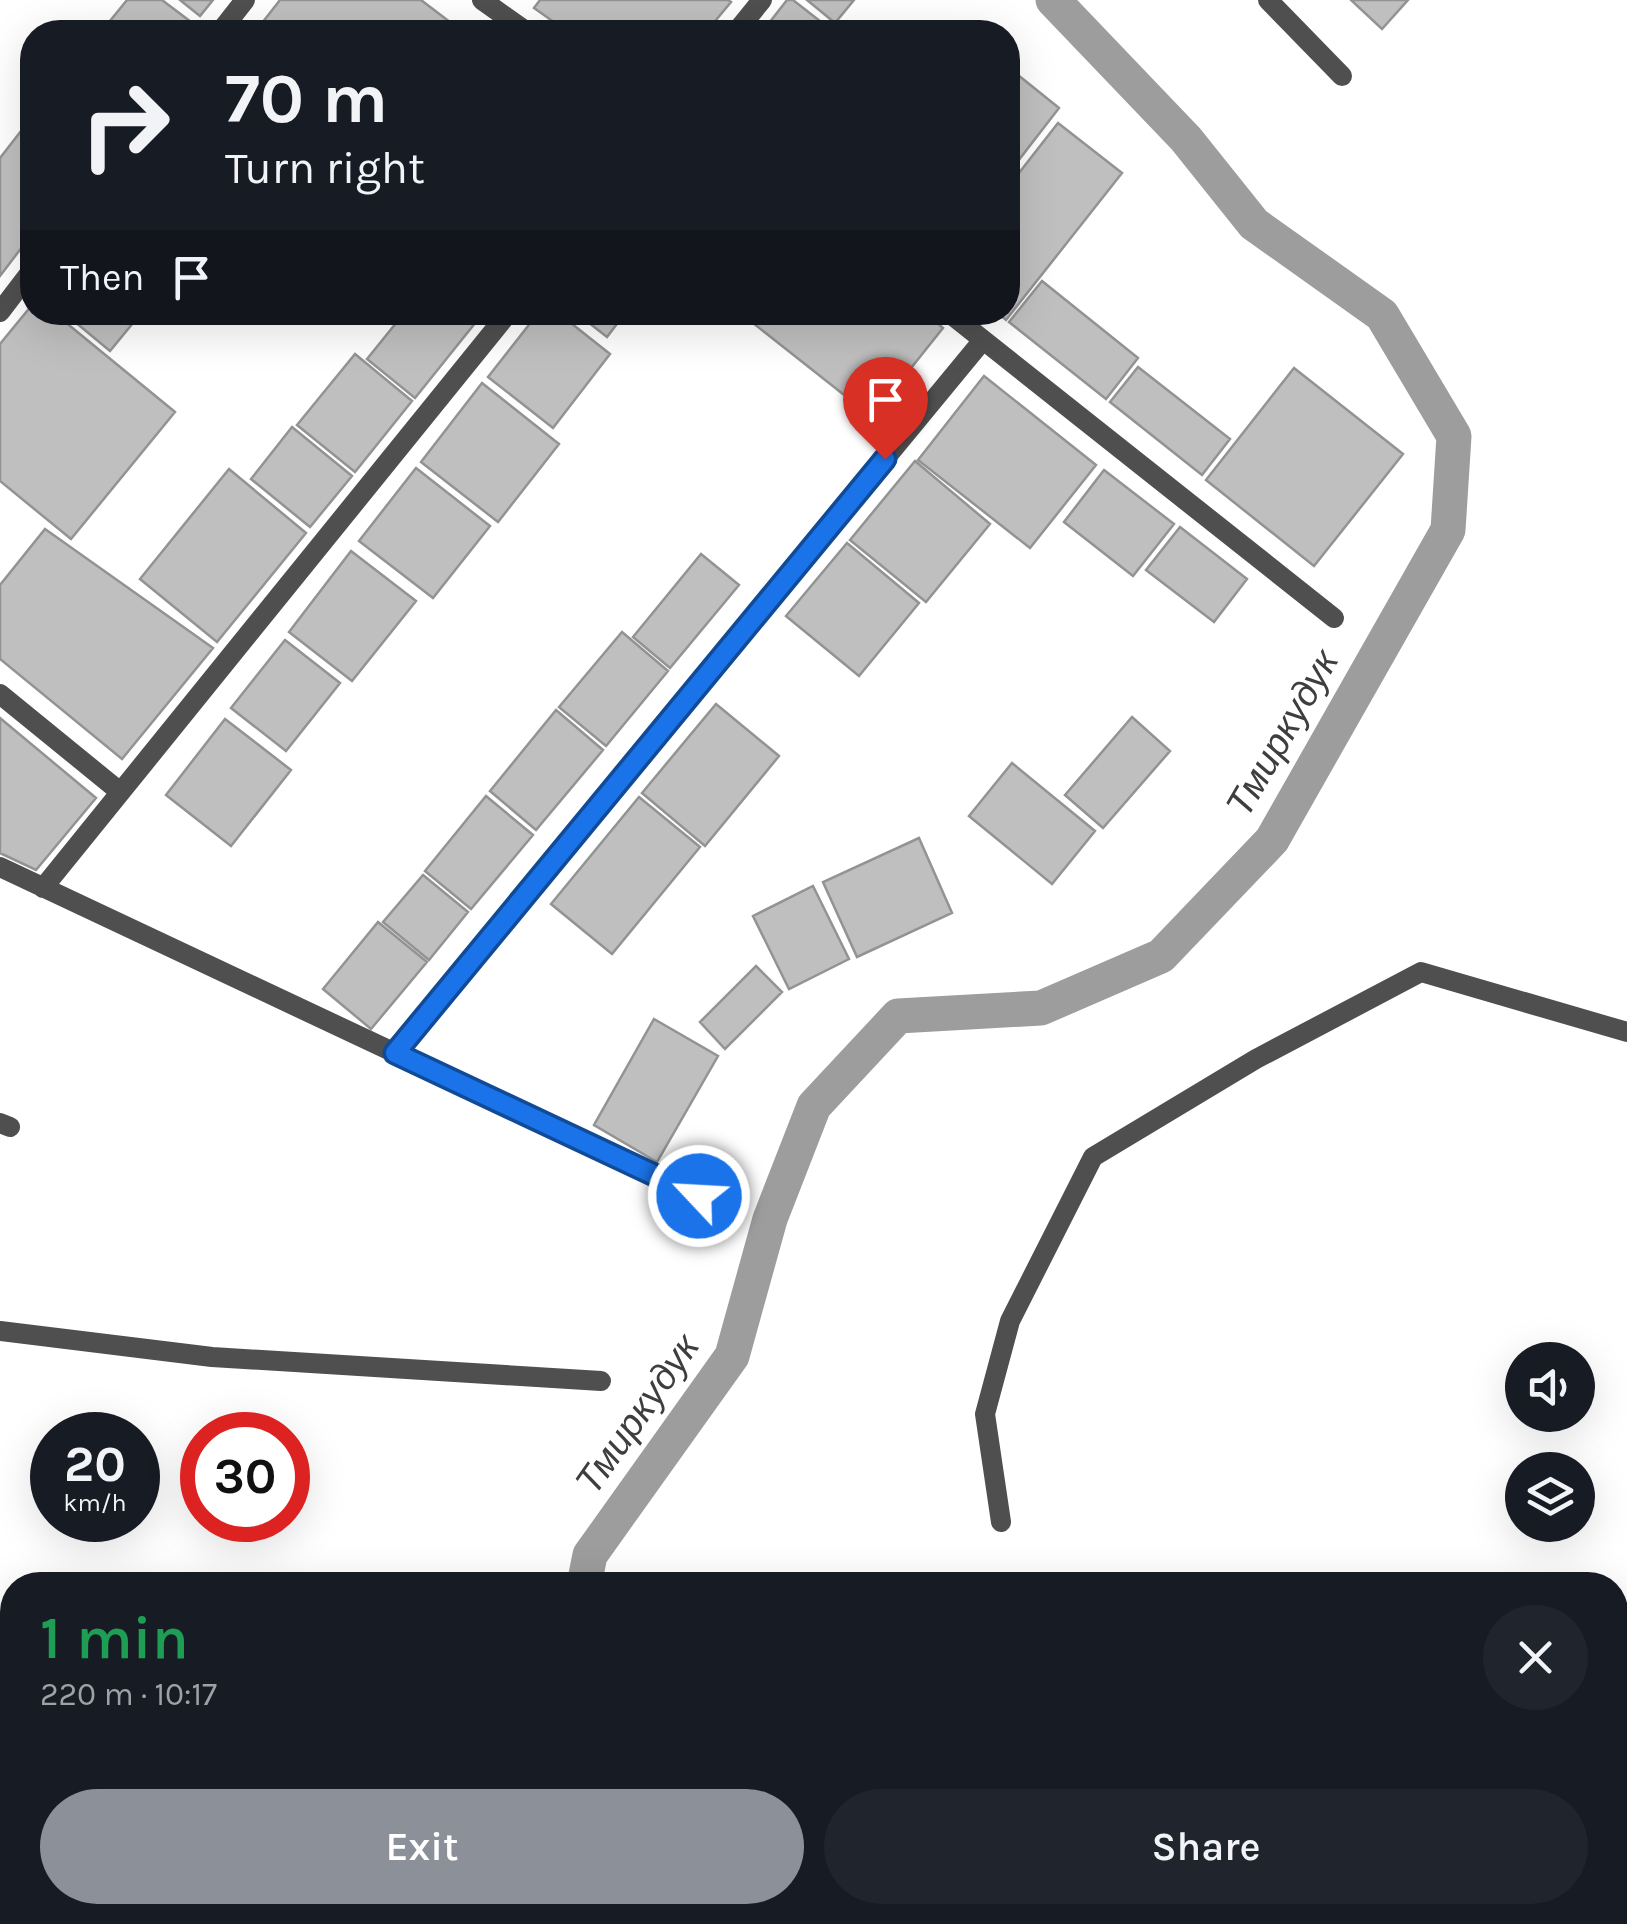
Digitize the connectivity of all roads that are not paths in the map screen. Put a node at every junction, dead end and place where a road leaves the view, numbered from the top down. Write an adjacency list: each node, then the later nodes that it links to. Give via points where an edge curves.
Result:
1 (245, 0): 5 (street)
2 (482, 0): 6 (street)
3 (762, 0): 7 (street)
4 (1268, 0): 8 (street)
5 (229, 20)
6 (510, 20)
7 (746, 20)
8 (1342, 76)
9 (20, 286): 10 (street)
10 (0, 312)
11 (497, 325): 16 (street)
12 (964, 325): 13 (street)
13 (983, 340): 14 (street); 20 (street)
14 (1334, 618)
15 (0, 694): 16 (street)
16 (119, 791): 18 (street)
17 (0, 868): 18 (street)
18 (43, 888): 20 (street)
19 (1627, 1032): 24 (street, via 1421,972 1092,1157 1010,1321 985,1414)
20 (395, 1053): 21 (street)
21 (699, 1196)
22 (0, 1331): 23 (street, via 212,1357)
23 (601, 1382)
24 (1000, 1522)

